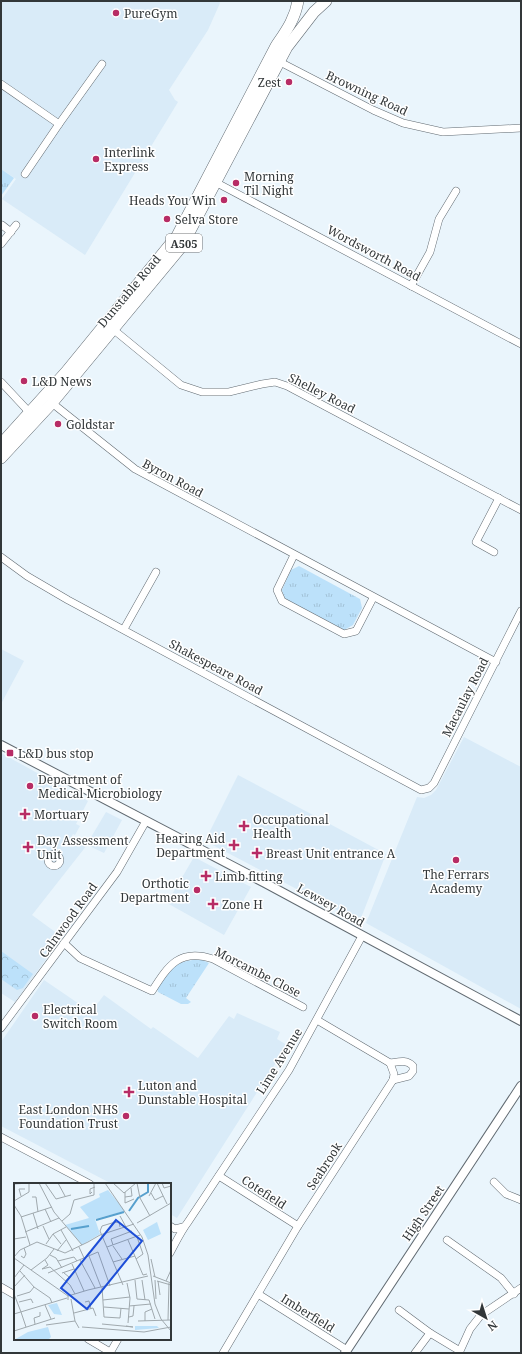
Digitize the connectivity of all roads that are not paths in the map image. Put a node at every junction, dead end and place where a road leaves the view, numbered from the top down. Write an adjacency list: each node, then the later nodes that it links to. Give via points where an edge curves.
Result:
1 (298, 1): 20 (main road, Dunstable Road / A505, via 290,25 276,46 177,236)
2 (326, 1): 3 (main road, Dunstable Road / A505, via 301,28)
3 (280, 62): 7 (street, Browning Road, via 402,123 443,132); 9 (main road, Dunstable Road / A505)
4 (102, 64): 6 (street)
5 (1, 84): 6 (street)
6 (59, 124): 8 (street)
7 (521, 128)
8 (25, 174)
9 (216, 182): 15 (street, Wordsworth Road); 16 (main road, Dunstable Road / A505, via 182,246)
10 (456, 191): 15 (street, via 439,219 430,252)
11 (2, 225): 13 (street)
12 (16, 225): 13 (street)
13 (11, 232): 14 (street)
14 (1, 244)
15 (412, 286): 17 (street, Wordsworth Road)
16 (114, 330): 19 (main road, Dunstable Road / A505); 23 (street, Shelley Road, via 181,385 202,392 229,392 275,382 288,386)
17 (521, 344)
18 (1, 382): 20 (street)
19 (52, 404): 22 (main road, Dunstable Road / A505); 26 (street, Byron Road, via 134,469)
20 (30, 413): 21 (main road, Dunstable Road / A505)
21 (1, 444)
22 (1, 458)
23 (499, 498): 24 (street, Shelley Road); 25 (street, via 476,542)
24 (521, 510)
25 (494, 552)
26 (294, 556): 29 (street, Byron Road); 29 (street, via 277,590 282,601 323,623 344,634 356,631)
27 (1, 557): 31 (street, Shakespeare Road, via 27,576)
28 (156, 572): 31 (street)
29 (373, 598): 32 (street, Byron Road)
30 (521, 611): 32 (street, Macaulay Road)
31 (124, 629): 34 (street, Shakespeare Road, via 411,786)
32 (496, 662): 34 (street, Macaulay Road, via 434,783)
33 (1, 745): 35 (street, Lewsey Road)
34 (425, 790)
35 (146, 820): 36 (street, Lewsey Road); 37 (street, Calnwood Road, via 117,872)
36 (362, 936): 39 (street, Lime Avenue); 40 (street, Lewsey Road)
37 (64, 943): 38 (street, Morcambe Close, via 80,958 152,991 170,965 178,959 203,956); 41 (street, Calnwood Road)
38 (302, 1007)
39 (317, 1020): 42 (street); 46 (street, Lime Avenue, via 289,1070)
40 (521, 1021)
41 (1, 1028)
42 (390, 1063): 43 (street, via 394,1074); 43 (street, via 403,1061 413,1066 409,1076)
43 (393, 1080): 50 (street, Seabrook)
44 (521, 1086): 64 (street, High Street)
45 (1, 1137): 48 (street)
46 (219, 1176): 50 (street, Cotefield); 52 (street, Lime Avenue)
47 (494, 1182): 49 (street, via 506,1194)
48 (88, 1183)
49 (521, 1200)
50 (298, 1226): 58 (street, Seabrook)
51 (171, 1227): 52 (street, via 175,1229)
52 (182, 1227): 54 (street, Lime Avenue)
53 (447, 1240): 59 (street, via 501,1278)
54 (171, 1251)
55 (1, 1287): 57 (street)
56 (521, 1288): 59 (street)
57 (14, 1294)
58 (258, 1294): 64 (street, Imberfield); 67 (street, Seabrook)
59 (514, 1294): 65 (street, via 481,1315 470,1329)
60 (399, 1310): 61 (street)
61 (430, 1333): 65 (street); 68 (street)
62 (90, 1340): 66 (street)
63 (117, 1340): 66 (street)
64 (346, 1351)
65 (462, 1352)
66 (110, 1353)
67 (223, 1353)
68 (415, 1353)

